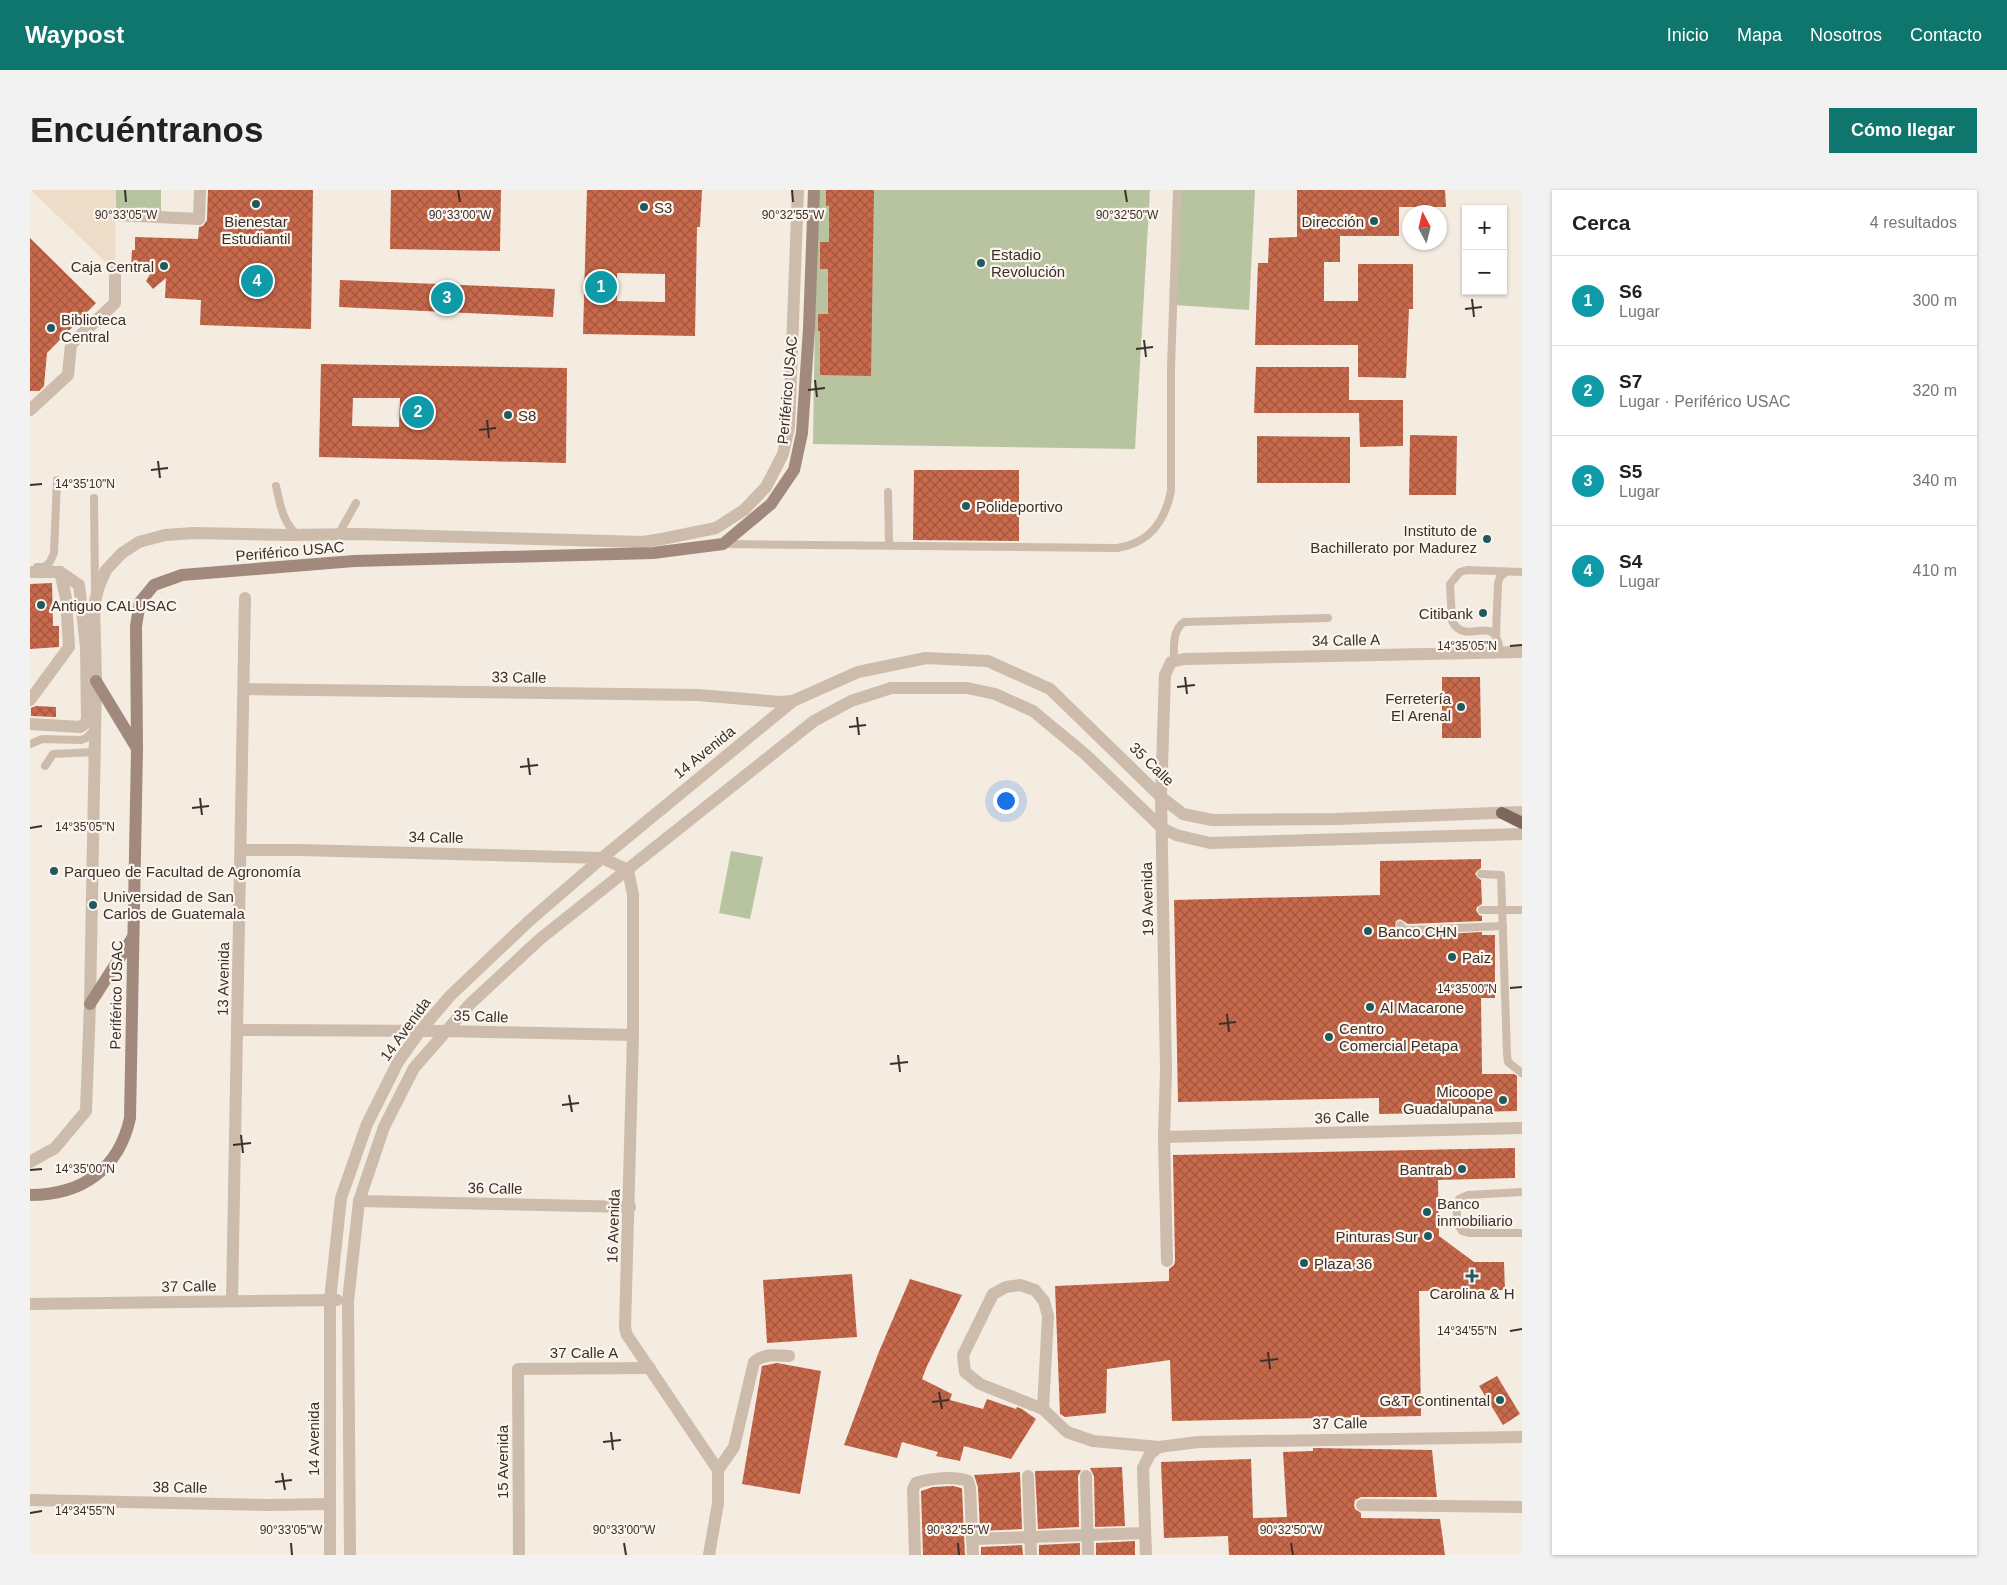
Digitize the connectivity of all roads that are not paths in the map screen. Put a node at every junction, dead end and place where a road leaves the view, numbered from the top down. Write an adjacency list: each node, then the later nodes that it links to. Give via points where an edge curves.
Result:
1 (200, 190): 5 (street, via 199,219)
2 (798, 190): 14 (street, Periférico USAC, via 789,427 783,454 766,487 734,518 716,528 643,542)
3 (814, 190): 15 (street, Periférico USAC, via 802,433 794,470 771,504)
4 (1177, 190): 16 (lane, via 1171,491 1167,509 1152,532 1134,544 1117,548)
5 (116, 216)
6 (115, 271): 7 (street, via 115,303 71,344 68,375)
7 (30, 410)
8 (57, 480): 17 (lane, via 54,553 44,567)
9 (276, 486): 13 (lane, via 289,526)
10 (888, 492): 16 (lane)
11 (94, 498): 23 (lane)
12 (356, 503): 14 (lane)
13 (298, 535): 14 (street, Periférico USAC); 23 (street, Periférico USAC, via 194,532 140,542 122,553 106,570)
14 (338, 535)
15 (723, 544): 16 (lane); 36 (street, Periférico USAC, via 653,553 354,561 182,575 164,580 154,585 140,602 136,634)
16 (888, 545)
17 (30, 567)
18 (30, 572): 19 (street)
19 (60, 572): 31 (street, via 66,598 69,647); 33 (street, via 79,585 86,647 87,722 80,727)
20 (1506, 572): 21 (lane); 25 (lane, via 1498,583); 25 (lane, via 1467,570 1460,572 1450,584 1454,626 1463,631 1492,631)
21 (1522, 572)
22 (245, 598): 30 (street, 13 Avenida)
23 (96, 599): 29 (street, Periférico USAC)
24 (1328, 618): 28 (lane, via 1184,622 1176,633)
25 (1496, 634): 27 (lane)
26 (1522, 652): 27 (street, 34 Calle A)
27 (1500, 653): 28 (street, 34 Calle A)
28 (1172, 661): 39 (street, 19 Avenida, via 1165,674)
29 (96, 680): 34 (street, Periférico USAC); 36 (street)
30 (244, 689): 32 (street, 33 Calle, via 698,695); 45 (street, 13 Avenida)
31 (30, 700)
32 (793, 701): 39 (street, 35 Calle, via 858,672 926,658 988,661 1050,689); 46 (street, 14 Avenida)
33 (30, 724)
34 (95, 728): 35 (lane, via 81,740 42,739); 37 (street, Periférico USAC)
35 (30, 744)
36 (137, 749): 54 (street, Periférico USAC)
37 (95, 752): 38 (lane, via 53,754); 55 (street, Periférico USAC)
38 (44, 766)
39 (1161, 797): 41 (street, 35 Calle, via 1183,814 1212,820); 43 (street, 19 Avenida)
40 (1522, 812): 41 (street, 35 Calle)
41 (1502, 813): 42 (main road)
42 (1522, 823)
43 (1162, 828): 44 (street, via 1176,835 1210,843); 47 (street, 14 Avenida, via 1085,754 1033,711 995,694 967,688 891,688 851,701 814,721); 62 (street, 19 Avenida)
44 (1522, 834)
45 (241, 850): 46 (street, 34 Calle); 56 (street, 13 Avenida)
46 (602, 858): 47 (street, 34 Calle); 57 (street, 14 Avenida, via 450,996)
47 (628, 870): 58 (street, 14 Avenida, via 540,940); 59 (street, 16 Avenida, via 633,894)
48 (1481, 874): 50 (lane, via 1501,874)
49 (1482, 910): 50 (lane)
50 (1502, 910): 51 (lane); 53 (lane)
51 (1522, 910)
52 (1400, 924): 53 (lane, via 1408,930)
53 (1503, 926): 60 (lane, via 1508,1062)
54 (133, 937): 55 (street); 65 (street, Periférico USAC, via 130,1118 127,1134 108,1166 96,1176 62,1192)
55 (90, 1004): 63 (street, Periférico USAC, via 86,1111 55,1148)
56 (238, 1030): 57 (street, 35 Calle); 71 (street, 13 Avenida)
57 (420, 1031): 58 (street, 35 Calle); 70 (street, 14 Avenida, via 398,1062 367,1124 341,1198)
58 (445, 1031): 59 (street, 35 Calle); 66 (street, 14 Avenida, via 414,1068 388,1118)
59 (633, 1035): 67 (street, 16 Avenida)
60 (1522, 1073)
61 (1522, 1128): 62 (street, 36 Calle)
62 (1164, 1137): 69 (street, 19 Avenida)
63 (30, 1162)
64 (1522, 1192): 68 (lane, via 1468,1195 1459,1199 1456,1209 1457,1225 1462,1231)
65 (30, 1195)
66 (359, 1201): 67 (street, 36 Calle); 72 (street, 14 Avenida)
67 (630, 1206): 75 (street, 16 Avenida, via 625,1328)
68 (1522, 1233)
69 (1168, 1260)
70 (330, 1300): 71 (street, 37 Calle); 72 (street, 37 Calle); 84 (street, 14 Avenida)
71 (232, 1301): 73 (street, 37 Calle)
72 (348, 1301): 92 (street, 14 Avenida)
73 (30, 1304)
74 (790, 1356): 80 (street, via 769,1355 754,1362 734,1447)
75 (650, 1368): 76 (street, 37 Calle A); 80 (street, 16 Avenida)
76 (518, 1369): 93 (street, 15 Avenida)
77 (1042, 1408): 77 (street, via 980,1384 965,1372 963,1355 985,1309 993,1294 1006,1287 1020,1285 1035,1290 1044,1301 1048,1316); 79 (street, 37 Calle, via 1067,1432 1093,1441)
78 (1522, 1437): 79 (street, 37 Calle, via 1198,1442)
79 (1159, 1447): 87 (street, via 1150,1454 1143,1468)
80 (718, 1470): 94 (street, via 718,1503)
81 (1028, 1476): 89 (street)
82 (1086, 1476): 88 (street)
83 (30, 1500): 84 (street, 38 Calle)
84 (329, 1504): 91 (street, 14 Avenida)
85 (1362, 1505): 86 (street)
86 (1522, 1508)
87 (1145, 1533): 88 (street); 99 (street)
88 (1087, 1535): 89 (street); 98 (street)
89 (1030, 1537): 90 (street); 97 (street)
90 (972, 1540): 95 (street, via 968,1481 922,1480 916,1482 913,1489); 96 (street)
91 (330, 1555)
92 (350, 1555)
93 (519, 1555)
94 (709, 1555)
95 (915, 1555)
96 (973, 1555)
97 (1031, 1555)
98 (1088, 1555)
99 (1146, 1555)

